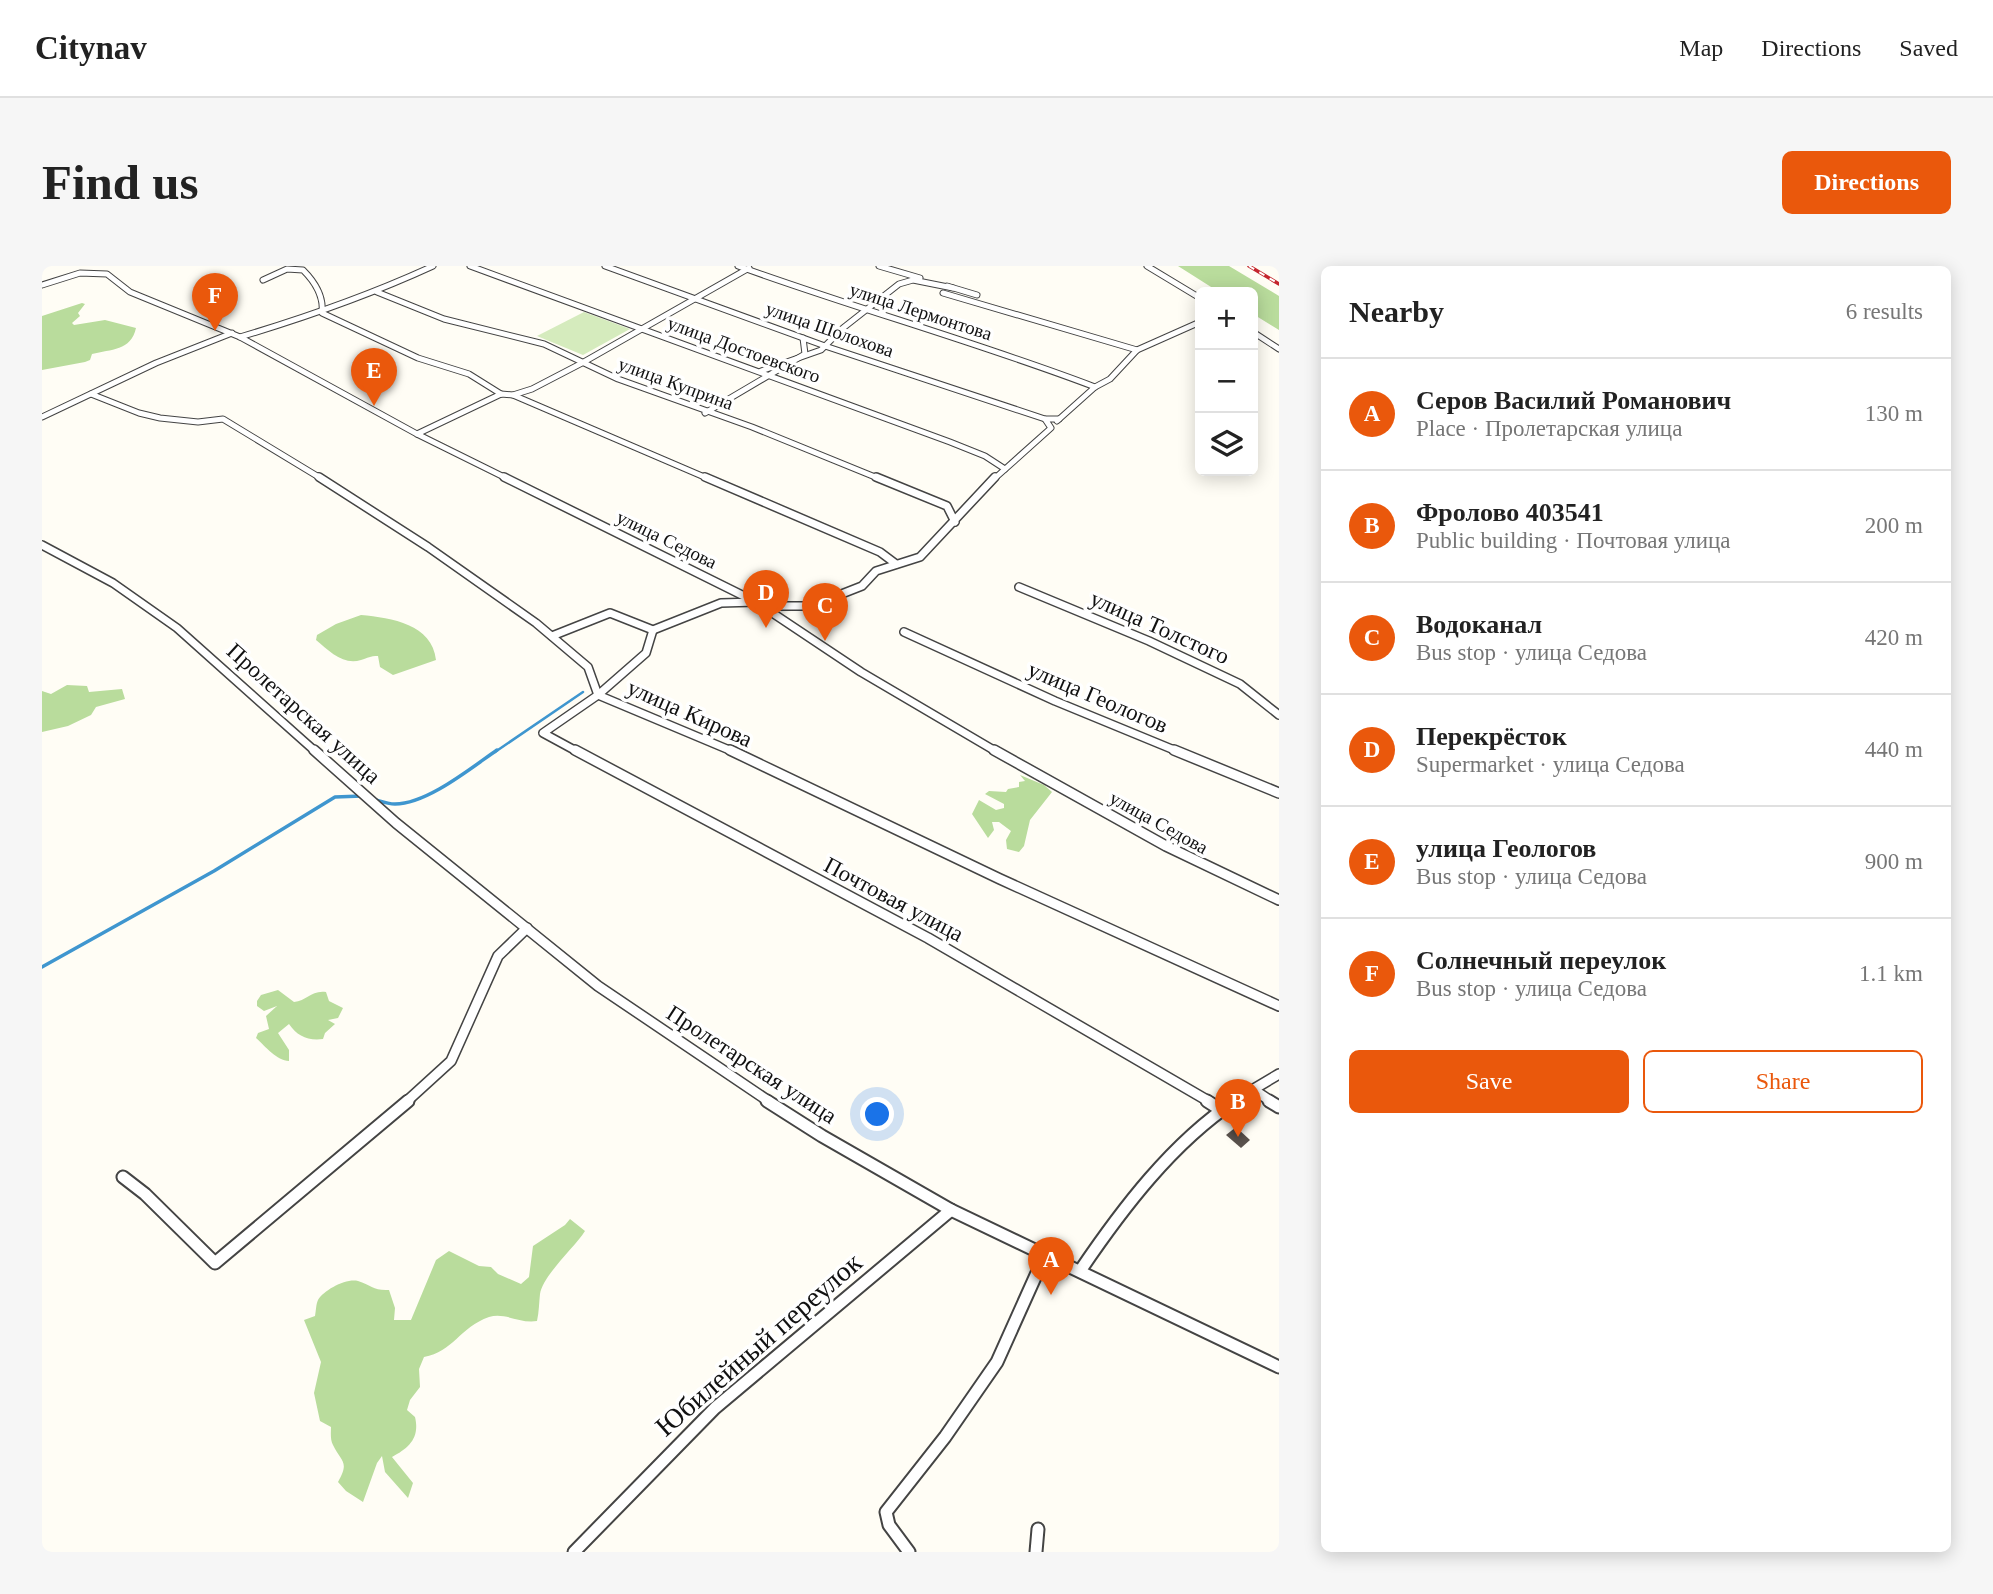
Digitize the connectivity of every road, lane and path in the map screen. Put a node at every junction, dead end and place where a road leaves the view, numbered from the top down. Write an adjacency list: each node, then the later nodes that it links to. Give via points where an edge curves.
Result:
1 (98, 266): 10 (street, улица Седова)
2 (433, 266): 14 (street)
3 (470, 266): 22 (street, улица Достоевского)
4 (605, 266): 17 (street, улица Шолохова)
5 (737, 266): 9 (street, улица Лермонтова)
6 (878, 266): 13 (street)
7 (1147, 266): 16 (street)
8 (303, 268): 11 (street, via 287,269); 20 (street, via 319,291)
9 (749, 268): 17 (street); 19 (street, улица Лермонтова)
10 (102, 273): 12 (street); 23 (street, улица Седова, via 130,292)
11 (263, 280)
12 (42, 285)
13 (953, 288): 18 (street); 19 (street, via 913,280 899,284)
14 (377, 292): 20 (street); 31 (street, улица Куприна, via 455,323 544,344)
15 (943, 293): 18 (street)
16 (1195, 295)
17 (694, 298): 22 (street); 26 (street, улица Шолохова)
18 (1000, 308): 29 (street)
19 (869, 310): 27 (street); 34 (street, улица Лермонтова)
20 (322, 313): 25 (street); 36 (street, via 418,358 469,374)
21 (1195, 323): 29 (street)
22 (640, 328): 31 (street); 32 (street, улица Достоевского)
23 (232, 333): 25 (street, улица Седова); 35 (street)
24 (1258, 334): 28 (street)
25 (240, 337): 43 (street, улица Седова)
26 (803, 338): 27 (street, улица Шолохова); 30 (street, via 805,354)
27 (825, 346): 30 (street); 40 (street, улица Шолохова)
28 (1279, 349)
29 (1136, 350): 34 (street, via 1110,379)
30 (796, 361): 32 (street); 33 (street)
31 (582, 363): 37 (street); 38 (street, улица Куприна)
32 (757, 372): 33 (street, улица Достоевского)
33 (773, 377): 38 (street); 44 (street, улица Достоевского, via 985,456)
34 (1095, 387): 41 (street)
35 (92, 394): 39 (street); 55 (street, улица Кирова, via 160,418 190,422 223,419 428,547)
36 (501, 394): 37 (street); 43 (street)
37 (513, 395): 49 (street, via 870,547)
38 (705, 413): 45 (street, улица Куприна, via 752,427)
39 (42, 417)
40 (1045, 419): 41 (street, улица Шолохова); 42 (street)
41 (1059, 419): 42 (street)
42 (1051, 428): 44 (street)
43 (417, 434): 51 (street, улица Седова)
44 (1004, 468): 46 (street)
45 (947, 506): 46 (street, улица Куприна); 47 (street)
46 (970, 507): 47 (street)
47 (956, 522): 49 (street, via 920,557)
48 (42, 545): 60 (street, Пролетарская улица, via 113,583 177,628 386,814)
49 (896, 564): 52 (street, via 876,571 862,586 811,606)
50 (1019, 587): 57 (street, улица Толстого, via 1240,684)
51 (757, 602): 52 (street, улица Седова); 53 (street, via 721,603)
52 (777, 609): 59 (street, улица Седова, via 861,672 964,733 1166,846)
53 (653, 630): 55 (street, via 610,613); 56 (street, via 646,653)
54 (904, 632): 58 (street, улица Геологов, via 1055,701)
55 (552, 636): 56 (street, улица Кирова, via 588,667)
56 (598, 695): 61 (street, улица Кирова, via 819,791); 65 (street, Почтовая улица, via 543,733 928,938)
57 (1279, 715)
58 (1279, 793)
59 (1279, 900)
60 (527, 928): 66 (street, via 498,956 443,1071 215,1263); 67 (street, Пролетарская улица, via 597,986 695,1054 822,1136)
61 (1279, 1006)
62 (1279, 1074): 63 (street)
63 (1254, 1090): 64 (street); 65 (street)
64 (1279, 1107)
65 (1221, 1110): 69 (street, via 1164,1163 1106,1231)
66 (123, 1177)
67 (951, 1210): 68 (street, Пролетарская улица); 72 (street, Юбилейный переулок, via 715,1408)
68 (1041, 1254): 69 (street, Пролетарская улица); 73 (street, via 1041,1264 997,1362 886,1512 889,1525)
69 (1080, 1271): 70 (street, Пролетарская улица)
70 (1279, 1367)
71 (1038, 1529): 74 (street)
72 (574, 1552)
73 (909, 1552)
74 (1036, 1552)

